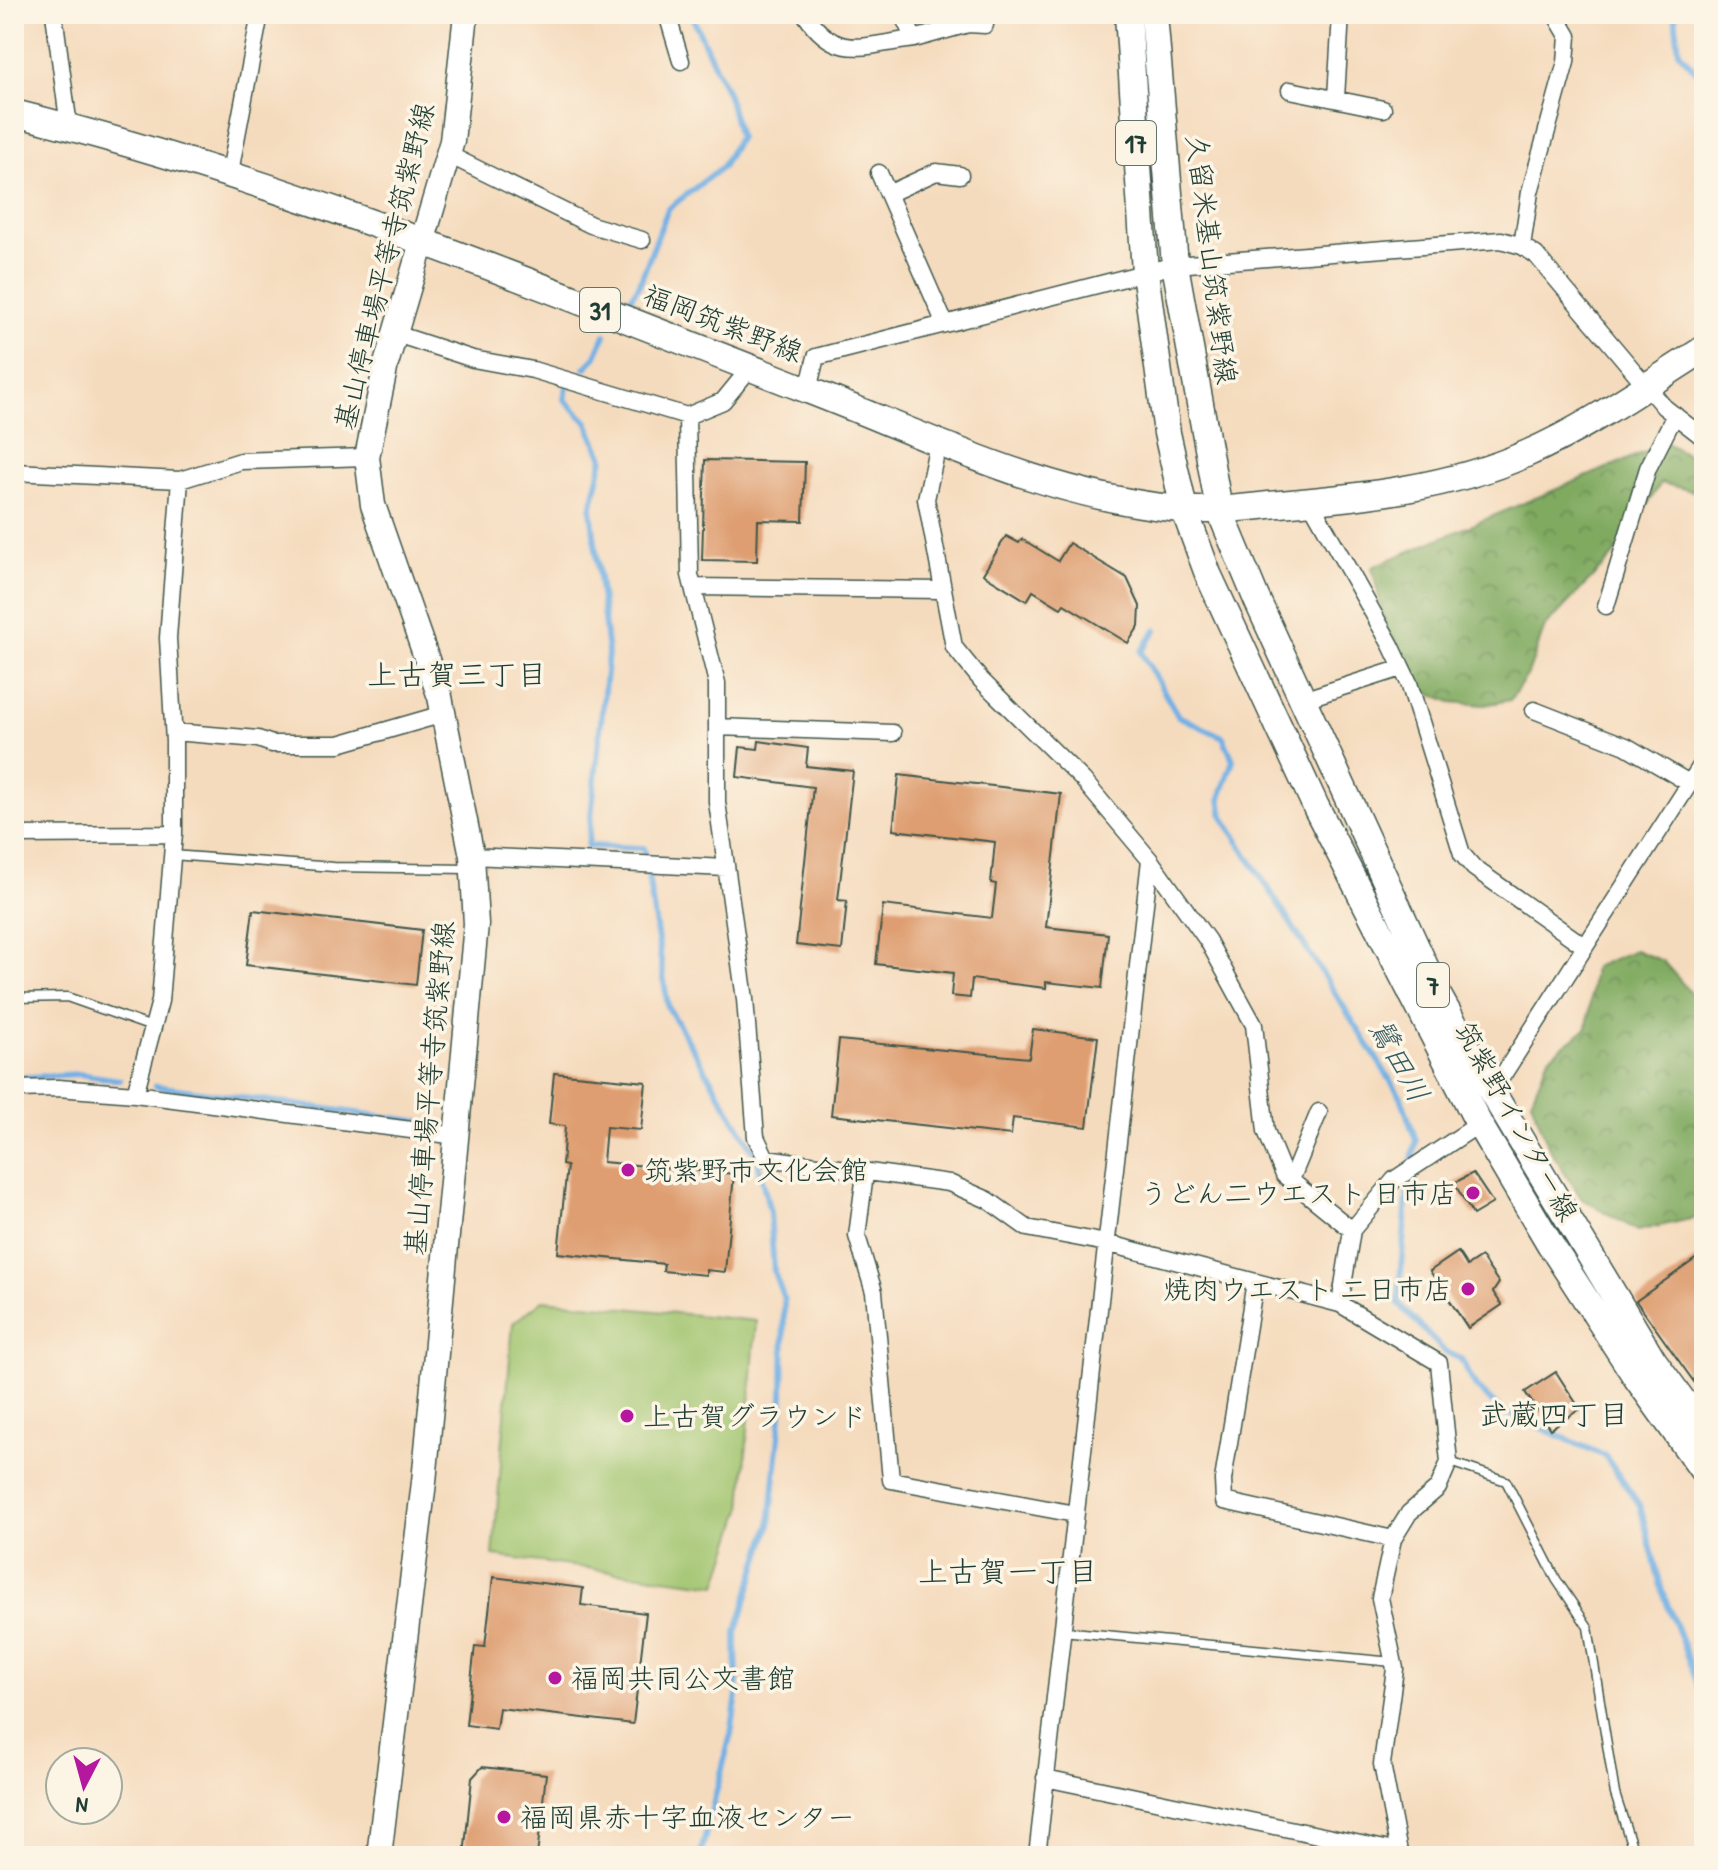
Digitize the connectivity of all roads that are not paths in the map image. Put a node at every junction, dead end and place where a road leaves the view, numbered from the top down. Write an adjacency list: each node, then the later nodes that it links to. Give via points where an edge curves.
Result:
1 (54, 14): 18 (street)
2 (260, 14): 20 (street)
3 (466, 14): 19 (main road, 基山停車場平等寺筑紫野線)
4 (667, 14): 13 (street)
5 (805, 14): 12 (street, via 819,36 842,47)
6 (902, 14): 12 (street)
7 (1128, 14): 28 (main road, 17)
8 (1154, 14): 27 (main road, 久留米基山筑紫野線 / 17)
9 (1341, 14): 15 (street)
10 (1555, 14): 26 (street, via 1568,36 1566,62 1530,192)
11 (985, 25): 12 (street, via 968,24)
12 (914, 39)
13 (681, 61)
14 (1290, 90): 15 (street)
15 (1336, 98): 16 (street)
16 (1383, 109)
17 (14, 113): 18 (main road, 福岡筑紫野線 / 31)
18 (69, 127): 20 (main road, 福岡筑紫野線 / 31)
19 (449, 155): 24 (street, via 591,225); 25 (main road, 基山停車場平等寺筑紫野線)
20 (230, 172): 25 (main road, 福岡筑紫野線 / 31)
21 (879, 173): 23 (street)
22 (960, 175): 23 (street, via 936,172)
23 (888, 194): 29 (street)
24 (642, 240)
25 (424, 241): 30 (main road, 基山停車場平等寺筑紫野線); 32 (main road, 福岡筑紫野線 / 31)
26 (1522, 246): 27 (street, via 1501,240); 33 (street, via 1536,255)
27 (1175, 265): 28 (street); 44 (main road, 久留米基山筑紫野線 / 17)
28 (1145, 272): 29 (street); 43 (main road, 17, via 1167,433)
29 (945, 324): 34 (street, via 816,357)
30 (396, 334): 36 (street); 39 (main road, 基山停車場平等寺筑紫野線)
31 (1704, 349): 33 (main road)
32 (750, 368): 34 (main road, 福岡筑紫野線 / 31); 36 (street, via 723,401)
33 (1647, 385): 35 (street); 42 (main road, via 1528,453 1472,475)
34 (808, 390): 38 (main road, 福岡筑紫野線 / 31)
35 (1675, 415): 37 (street); 47 (street, via 1648,468)
36 (687, 416): 45 (street)
37 (1704, 438)
38 (938, 444): 43 (main road, 福岡筑紫野線 / 31, via 1032,479 1117,500); 46 (street, via 926,499)
39 (367, 457): 41 (street, via 241,461); 51 (main road, 基山停車場平等寺筑紫野線, via 373,505)
40 (14, 472): 41 (street)
41 (180, 480): 53 (street, via 168,638)
42 (1310, 501): 44 (main road); 48 (street)
43 (1184, 509): 44 (main road); 70 (main road, 筑紫野インター線 / 7, via 1240,649)
44 (1219, 509): 49 (main road, 筑紫野インター線 / 7)
45 (693, 587): 46 (street); 52 (street, via 717,683)
46 (942, 590): 60 (street, via 954,647 1083,780)
47 (1606, 606)
48 (1402, 668): 49 (street); 63 (street, via 1462,854)
49 (1302, 700): 67 (main road, 筑紫野インター線 / 7, via 1439,997)
50 (1534, 710): 56 (street, via 1626,746)
51 (443, 714): 53 (street, via 339,744 272,744); 61 (main road, 基山停車場平等寺筑紫野線)
52 (717, 727): 54 (street); 62 (street, via 717,802)
53 (174, 732): 57 (street)
54 (893, 733)
55 (1704, 761): 56 (street)
56 (1689, 783): 63 (street)
57 (174, 834): 58 (street); 59 (street)
58 (14, 835)
59 (172, 855): 61 (lane, via 334,867); 65 (street, via 160,1001)
60 (1150, 860): 73 (street, via 1208,941 1254,1025 1266,1131); 75 (street)
61 (472, 862): 62 (street); 71 (main road, 基山停車場平等寺筑紫野線, via 475,940)
62 (726, 868): 72 (street, via 745,999 756,1137 766,1158)
63 (1584, 946): 67 (street)
64 (14, 998): 65 (lane, via 67,997)
65 (153, 1028): 68 (street)
66 (14, 1089): 68 (street)
67 (1492, 1092): 78 (main road, 筑紫野インター線 / 7, via 1653,1360)
68 (135, 1094): 71 (street)
69 (1319, 1112): 73 (street)
70 (1479, 1124): 74 (street, via 1394,1180); 80 (main road, 筑紫野インター線 / 7, via 1550,1244)
71 (457, 1136): 86 (main road, 基山停車場平等寺筑紫野線, via 424,1482)
72 (865, 1174): 75 (street, via 949,1183 988,1200 1027,1228); 81 (street, via 857,1236 874,1292 891,1480)
73 (1291, 1180): 74 (street)
74 (1352, 1230): 77 (street)
75 (1106, 1243): 76 (street); 81 (street)
76 (1255, 1282): 77 (street); 82 (street, via 1224,1501)
77 (1340, 1304): 79 (street, via 1439,1363)
78 (1704, 1430)
79 (1449, 1462): 82 (street, via 1438,1488 1409,1513); 88 (lane, via 1506,1481 1556,1579 1588,1627 1615,1794)
80 (1704, 1472)
81 (1075, 1514): 83 (street)
82 (1393, 1539): 84 (street, via 1380,1598)
83 (1062, 1631): 84 (lane); 85 (street)
84 (1394, 1662): 85 (street, via 1382,1764 1399,1852)
85 (1045, 1778): 87 (street)
86 (379, 1856)
87 (1037, 1856)
88 (1635, 1856)

